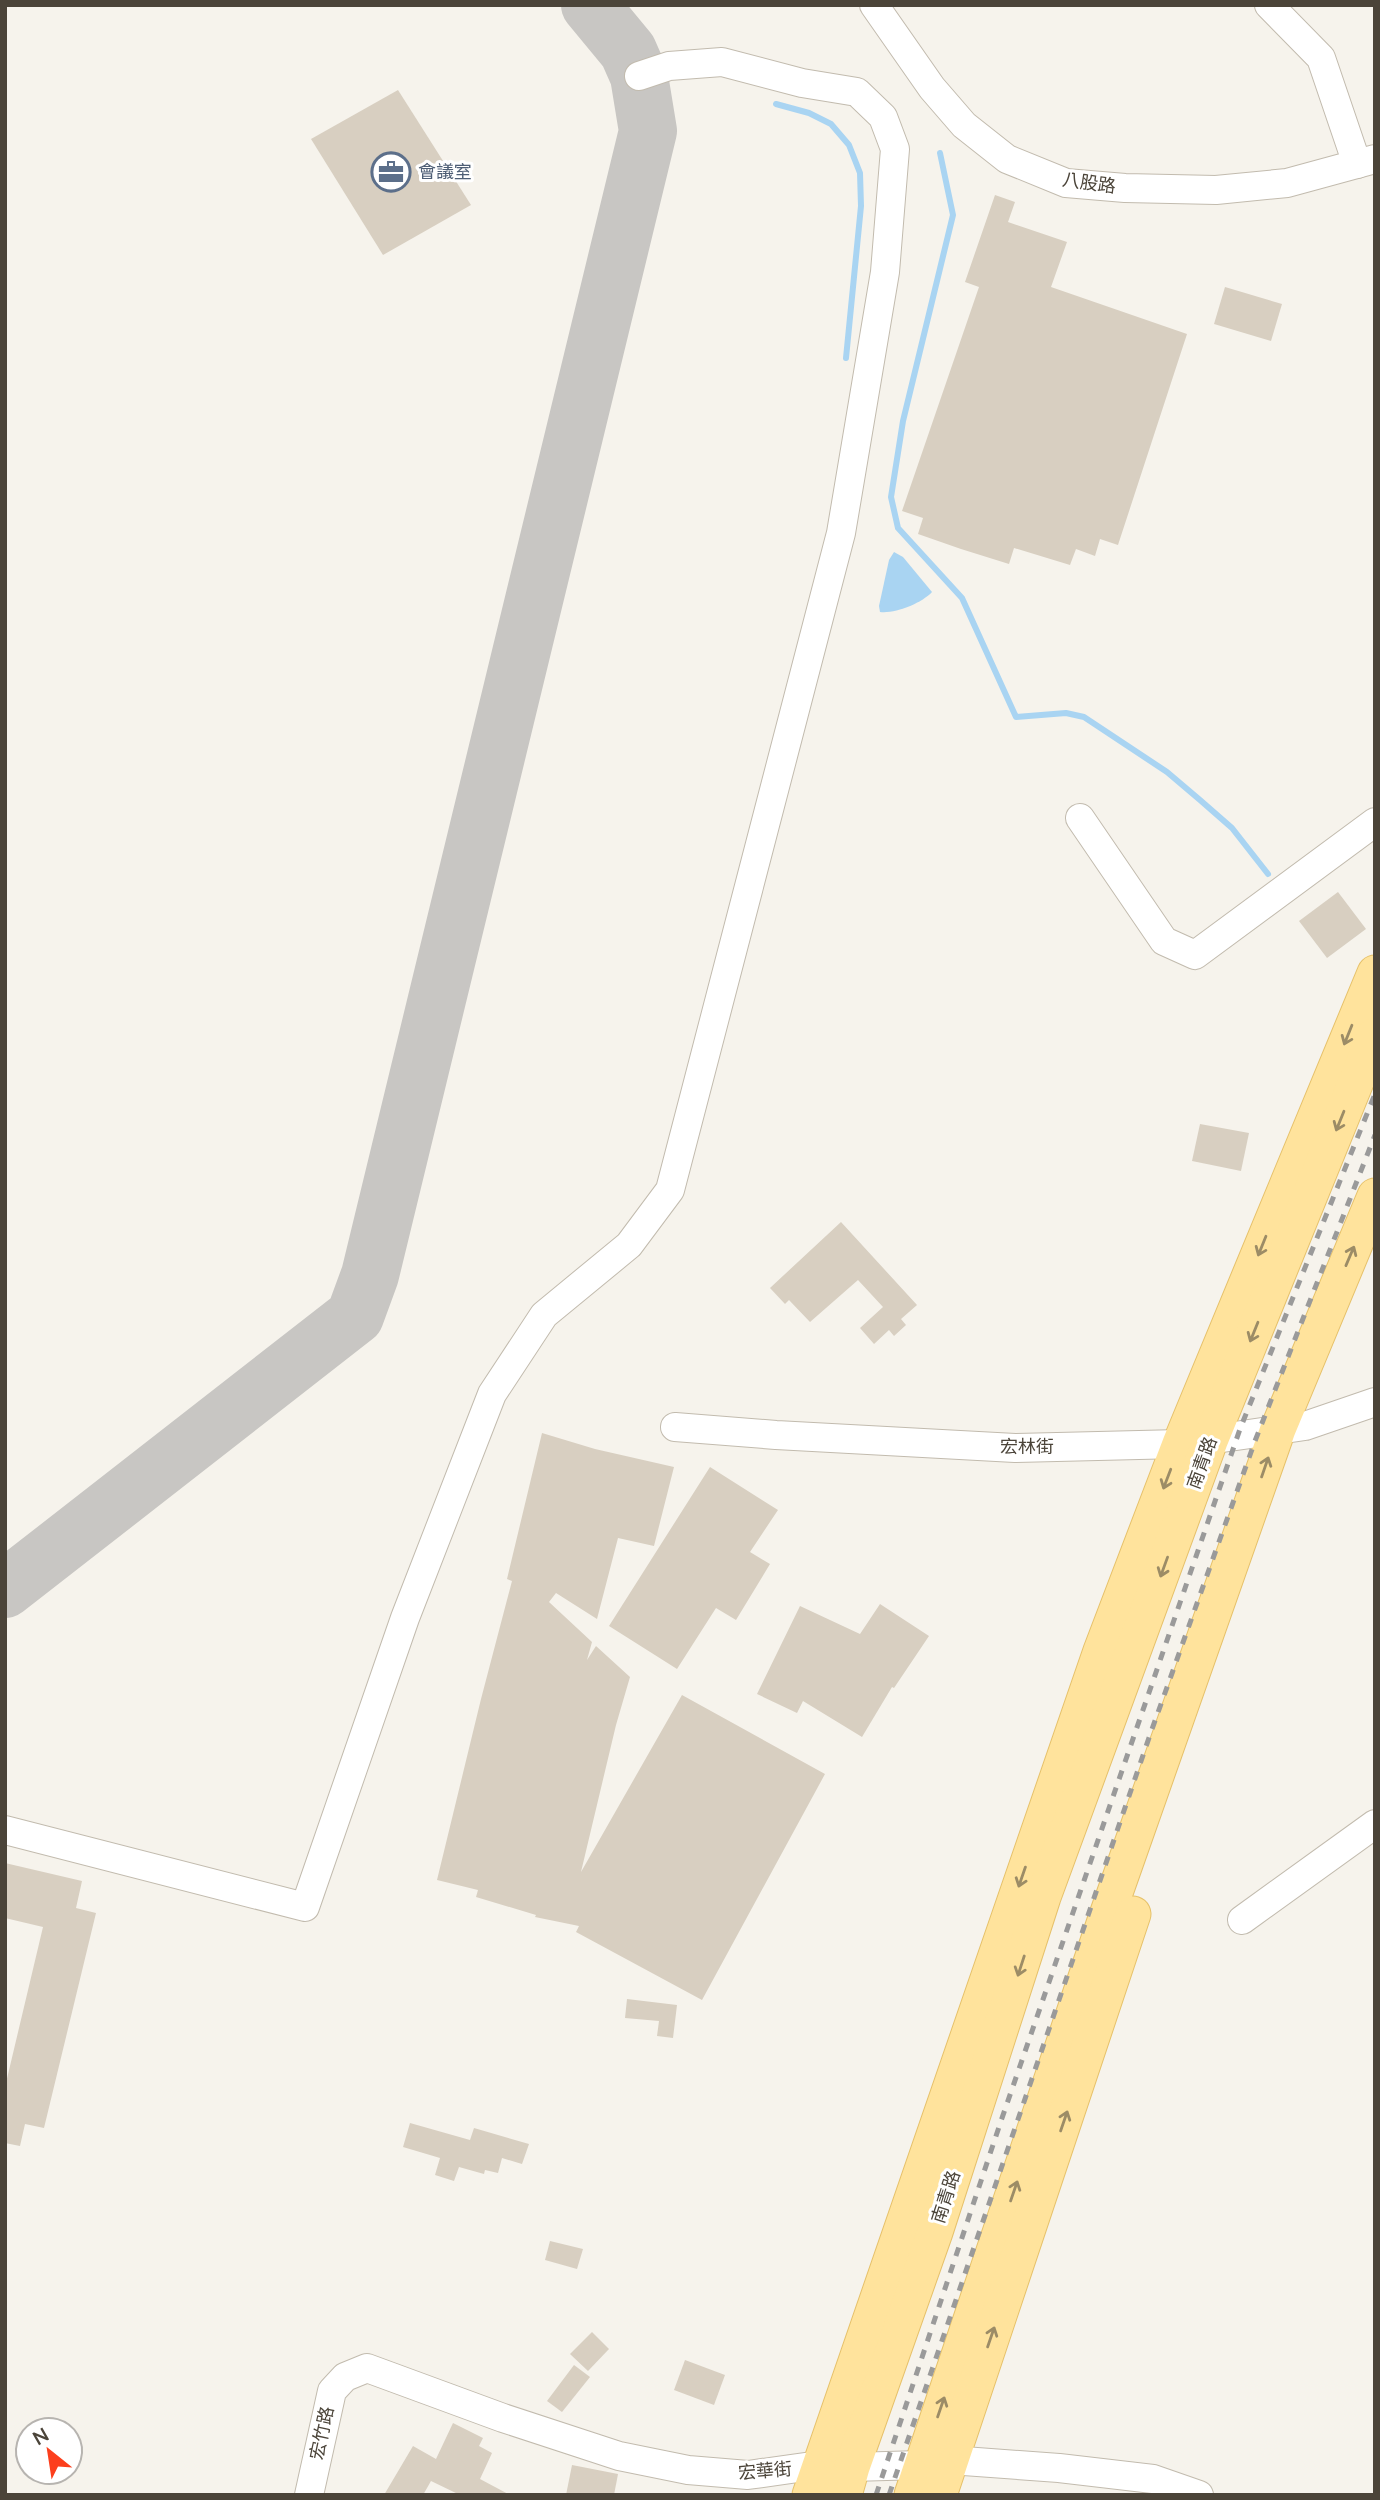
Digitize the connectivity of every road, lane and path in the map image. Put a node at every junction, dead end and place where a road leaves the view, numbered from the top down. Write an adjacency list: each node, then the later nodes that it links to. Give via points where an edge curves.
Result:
1 (874, 5): 4 (street, 八股路, via 964,125 1007,159 1066,183 1216,190 1287,184)
2 (1269, 5): 4 (street, via 1321,58)
3 (639, 76): 18 (street, via 669,66 722,62 857,92 883,117 895,149 885,272 841,533 670,1190 629,1245 544,1315 492,1394 405,1618 305,1907)
4 (1366, 161)
5 (1080, 818): 6 (street, via 1164,941 1195,955)
6 (1375, 822)
7 (1375, 972): 14 (main road, one-way to 14)
8 (1375, 1035): 14 (main road, 南青路, one-way to 14)
9 (1375, 1196): 13 (main road, one-way to 9)
10 (1375, 1258): 13 (main road)
11 (1375, 1402): 13 (street, 宏林街)
12 (675, 1427): 14 (street, 宏林街, via 1015,1448)
13 (1292, 1427): 14 (street, 宏林街); 16 (main road); 21 (main road, one-way to 13)
14 (1195, 1442): 15 (main road, one-way to 15); 19 (main road, 南青路, one-way to 19)
15 (1101, 1651): 19 (main road, 南青路); 24 (main road, one-way to 24)
16 (1202, 1698): 21 (main road); 23 (main road, one-way to 16, via 1113,1976)
17 (1375, 1824): 20 (street)
18 (5, 1830)
19 (1044, 1897): 24 (main road, 南青路, one-way to 24, via 935,2232)
20 (1242, 1920)
21 (1105, 1921): 23 (main road, one-way to 21)
22 (345, 2377): 24 (street, 宏華街, via 367,2368 619,2456 677,2468); 26 (street, 宏竹路, via 332,2391)
23 (927, 2473): 24 (street, 宏華街); 25 (street, 宏華街, via 1059,2468); 27 (main road)
24 (831, 2480)
25 (1150, 2487): 28 (street, 宏華街)
26 (309, 2495)
27 (939, 2495)
28 (1199, 2495)

